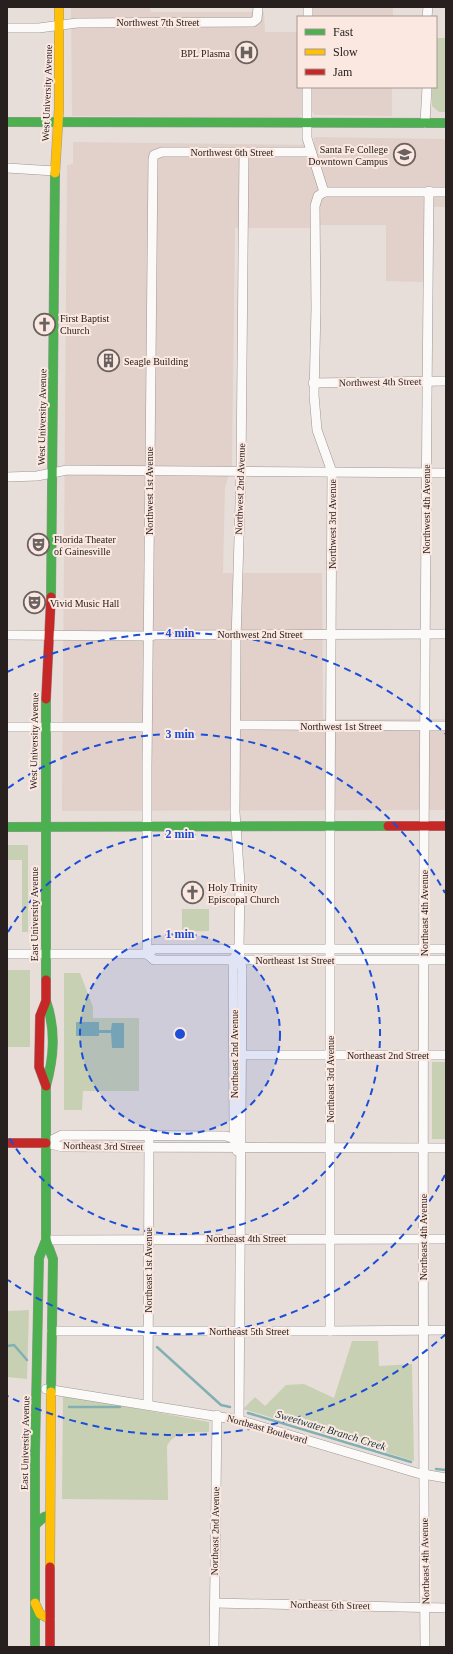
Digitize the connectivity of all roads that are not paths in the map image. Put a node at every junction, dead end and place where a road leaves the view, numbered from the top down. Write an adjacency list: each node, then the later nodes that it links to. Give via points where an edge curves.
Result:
1 (60, 7): 3 (main road, West University Avenue)
2 (258, 7): 3 (street, Northwest 7th Street, via 256,21)
3 (59, 25): 4 (street, Northwest 7th Street); 8 (main road, West University Avenue)
4 (7, 28)
5 (307, 88): 9 (street)
6 (427, 88): 10 (street)
7 (7, 122): 8 (main road)
8 (59, 122): 9 (main road); 16 (main road, West University Avenue)
9 (307, 122): 10 (main road); 13 (street, via 306,138)
10 (425, 122): 11 (main road)
11 (446, 123)
12 (244, 152): 13 (street, Northwest 6th Street); 14 (street, Northwest 6th Street, via 162,152); 24 (street, Northwest 2nd Avenue)
13 (310, 152): 17 (street)
14 (154, 155): 23 (street, Northwest 1st Avenue)
15 (7, 168): 16 (street)
16 (55, 171): 26 (main road, West University Avenue)
17 (324, 192): 18 (street); 22 (street, Northwest 3rd Avenue, via 318,196 315,206 316,308)
18 (429, 192): 19 (street); 21 (street, Northwest 4th Avenue)
19 (446, 192)
20 (446, 381): 21 (street, Northwest 4th Street)
21 (427, 382): 22 (street, Northwest 4th Street); 27 (street, Northwest 4th Avenue)
22 (313, 383): 25 (street, Northwest 3rd Avenue, via 317,430)
23 (149, 470): 24 (street); 26 (street, via 67,470); 36 (street, Northwest 1st Avenue)
24 (241, 470): 25 (street); 30 (street, Northwest 2nd Avenue)
25 (332, 472): 27 (street); 31 (street, Northwest 3rd Avenue)
26 (52, 473): 29 (street); 35 (main road, West University Avenue)
27 (426, 473): 28 (street); 32 (street, Northwest 4th Avenue)
28 (446, 473)
29 (7, 477)
30 (236, 634): 31 (street, Northwest 2nd Street); 36 (street, Northwest 2nd Street); 37 (street, Northwest 2nd Avenue)
31 (332, 634): 32 (street, Northwest 2nd Street); 38 (street, Northwest 3rd Avenue)
32 (425, 634): 33 (street, Northwest 2nd Street); 39 (street, Northwest 4th Avenue)
33 (446, 634)
34 (7, 635): 35 (street, Northwest 2nd Street)
35 (49, 636): 36 (street, Northwest 2nd Street); 42 (main road, West University Avenue)
36 (148, 636): 43 (street, Northwest 1st Avenue)
37 (236, 725): 38 (street, Northwest 1st Street); 49 (street, Northwest 2nd Avenue)
38 (331, 726): 39 (street, Northwest 1st Street); 44 (street, Northwest 3rd Avenue)
39 (424, 726): 40 (street, Northwest 1st Street); 45 (street, Northwest 4th Avenue)
40 (446, 726)
41 (7, 727): 42 (street)
42 (45, 727): 43 (street); 48 (main road, West University Avenue)
43 (147, 727): 50 (street, Northwest 1st Avenue)
44 (330, 826): 45 (main road); 49 (main road); 51 (street, Northeast 3rd Avenue)
45 (423, 826): 46 (main road); 52 (street, Northeast 4th Avenue)
46 (446, 826)
47 (7, 827): 48 (main road)
48 (45, 827): 50 (main road); 56 (main road, East University Avenue)
49 (237, 827): 50 (main road); 54 (street, via 240,883)
50 (147, 828): 57 (street)
51 (331, 948): 52 (street, Northeast 1st Street); 54 (street, Northeast 1st Street); 59 (street, Northeast 3rd Avenue)
52 (424, 948): 53 (street, Northeast 1st Street); 60 (street, Northeast 4th Avenue)
53 (446, 949)
54 (239, 950): 57 (street, Northeast 1st Street, via 154,949); 58 (street)
55 (7, 954): 56 (street, Northeast 1st Street)
56 (46, 954): 57 (street, Northeast 1st Street); 62 (main road, East University Avenue)
57 (147, 954): 58 (street, Northeast 1st Street, via 154,960)
58 (238, 960): 59 (street, Northeast 1st Street); 64 (street, Northeast 2nd Avenue)
59 (331, 960): 60 (street, Northeast 1st Street); 65 (street, Northeast 3rd Avenue)
60 (424, 960): 61 (street, Northeast 1st Street); 66 (street, Northeast 4th Avenue)
61 (446, 960)
62 (46, 1001): 67 (main road, East University Avenue, via 52,1016 52,1066); 67 (main road, East University Avenue, via 40,1016 39,1067)
63 (446, 1054): 66 (street, Northeast 2nd Street)
64 (238, 1055): 65 (street, Northeast 2nd Street); 71 (street, Northeast 2nd Avenue)
65 (330, 1055): 66 (street, Northeast 2nd Street); 75 (street, Northeast 3rd Avenue)
66 (424, 1055): 73 (street, Northeast 4th Avenue)
67 (46, 1086): 70 (main road, East University Avenue)
68 (149, 1136): 70 (street, Northeast 3rd Street, via 62,1135); 71 (street, Northeast 3rd Street, via 226,1136); 72 (street, Northeast 1st Avenue)
69 (7, 1143): 70 (main road)
70 (46, 1143): 72 (street, Northeast 3rd Street, via 63,1147); 81 (main road, East University Avenue)
71 (238, 1145): 72 (street, Northeast 3rd Street); 75 (street, Northeast 3rd Street); 76 (street, Northeast 2nd Avenue)
72 (149, 1147): 79 (street, Northeast 1st Avenue)
73 (422, 1148): 74 (street, Northeast 3rd Street); 75 (street, Northeast 3rd Street); 78 (street, Northeast 4th Avenue)
74 (446, 1148)
75 (330, 1149): 77 (street, Northeast 3rd Avenue)
76 (240, 1238): 77 (street, Northeast 4th Street); 79 (street, Northeast 4th Street); 86 (street, Northeast 2nd Avenue)
77 (331, 1238): 78 (street, Northeast 4th Street); 87 (street, Northeast 3rd Avenue)
78 (423, 1238): 80 (street, Northeast 4th Street); 82 (street, Northeast 4th Avenue)
79 (148, 1239): 81 (street, Northeast 4th Street); 84 (street, Northeast 1st Avenue)
80 (446, 1239)
81 (46, 1240): 83 (main road, East University Avenue, via 53,1259); 88 (main road, East University Avenue, via 39,1258)
82 (423, 1329): 85 (street, Northeast 5th Street); 87 (street, Northeast 5th Street); 93 (street, Northeast 4th Avenue)
83 (52, 1330): 84 (street, Northeast 5th Street); 89 (main road, East University Avenue)
84 (148, 1330): 86 (street, Northeast 5th Street); 90 (street, Northeast 1st Avenue)
85 (446, 1330)
86 (240, 1331): 87 (street, Northeast 5th Street); 92 (street, Northeast 2nd Avenue)
87 (330, 1331)
88 (37, 1389): 89 (street, Northeast Boulevard); 96 (main road, East University Avenue)
89 (51, 1389): 90 (street, Northeast Boulevard); 95 (main road, East University Avenue)
90 (148, 1404): 91 (street, Northeast Boulevard)
91 (217, 1416): 92 (street, Northeast Boulevard); 98 (street, Northeast 2nd Avenue)
92 (239, 1420): 93 (street, Northeast Boulevard)
93 (424, 1474): 94 (street, Northeast Boulevard); 99 (street, Northeast 4th Avenue)
94 (446, 1478)
95 (50, 1515): 96 (main road); 101 (main road, East University Avenue)
96 (35, 1525): 97 (main road, East University Avenue)
97 (35, 1603): 101 (main road, via 40,1614); 102 (main road, East University Avenue)
98 (215, 1603): 99 (street, Northeast 6th Street); 104 (street, Northeast 2nd Avenue)
99 (425, 1608): 100 (street, Northeast 6th Street); 105 (street, Northeast 4th Avenue)
100 (446, 1608)
101 (50, 1619): 103 (main road, East University Avenue)
102 (35, 1647)
103 (50, 1647)
104 (214, 1647)
105 (425, 1647)

